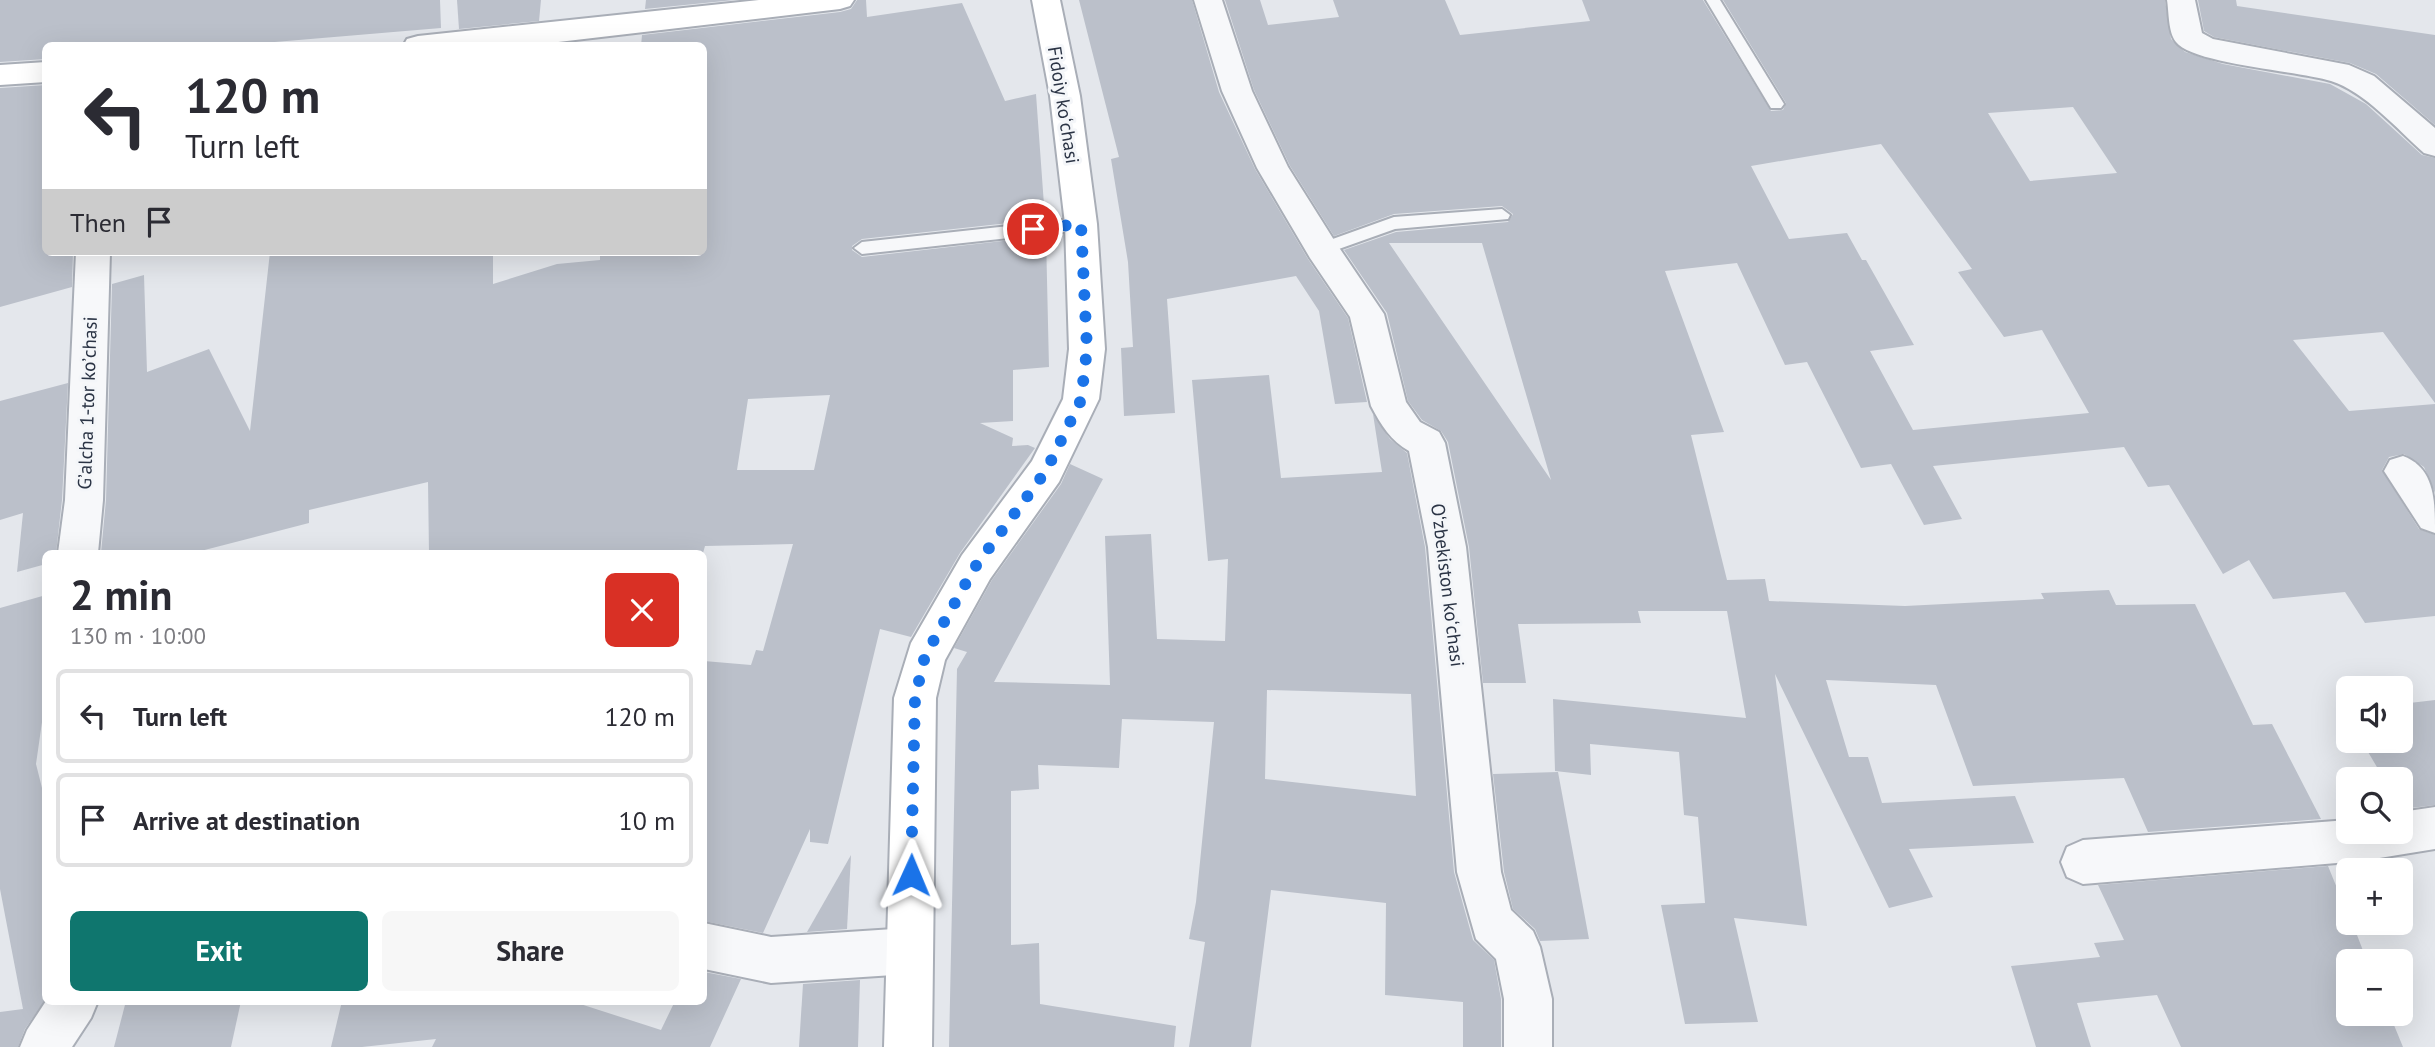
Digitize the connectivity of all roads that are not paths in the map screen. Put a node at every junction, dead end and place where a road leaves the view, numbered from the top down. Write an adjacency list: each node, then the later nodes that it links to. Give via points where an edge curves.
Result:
1 (840, 0): 6 (street)
2 (1046, 0): 12 (street, Fidoiy koʻchasi, via 1065,96)
3 (1208, 0): 14 (street, Oʻzbekiston koʻchasi, via 1237,91 1273,168)
4 (1713, 0): 9 (lane)
5 (2181, 0): 10 (street, via 2188,38 2205,47 2338,72 2363,83)
6 (468, 42)
7 (42, 72): 8 (street)
8 (0, 75)
9 (1776, 104)
10 (2435, 145)
11 (1502, 215): 14 (lane, via 1394,223)
12 (1081, 224): 13 (lane); 22 (street, Fidoiy koʻchasi, via 1087,349 1081,400 1046,471 975,567 925,656 915,698)
13 (862, 248)
14 (1322, 249): 26 (street, Oʻzbekiston koʻchasi, via 1367,314 1389,406 1407,432 1426,443 1447,547 1479,872 1492,923 1517,947 1528,999)
15 (93, 256): 18 (street, Gʼalcha 1-tor koʼchasi)
16 (2403, 471): 17 (street)
17 (2435, 517)
18 (78, 550)
19 (2435, 828): 20 (street, via 2361,840)
20 (2083, 862)
21 (707, 947): 22 (street, via 771,960)
22 (909, 951): 25 (street, Fidoiy koʻchasi)
23 (71, 1005): 24 (street)
24 (44, 1047)
25 (908, 1047)
26 (1528, 1047)

